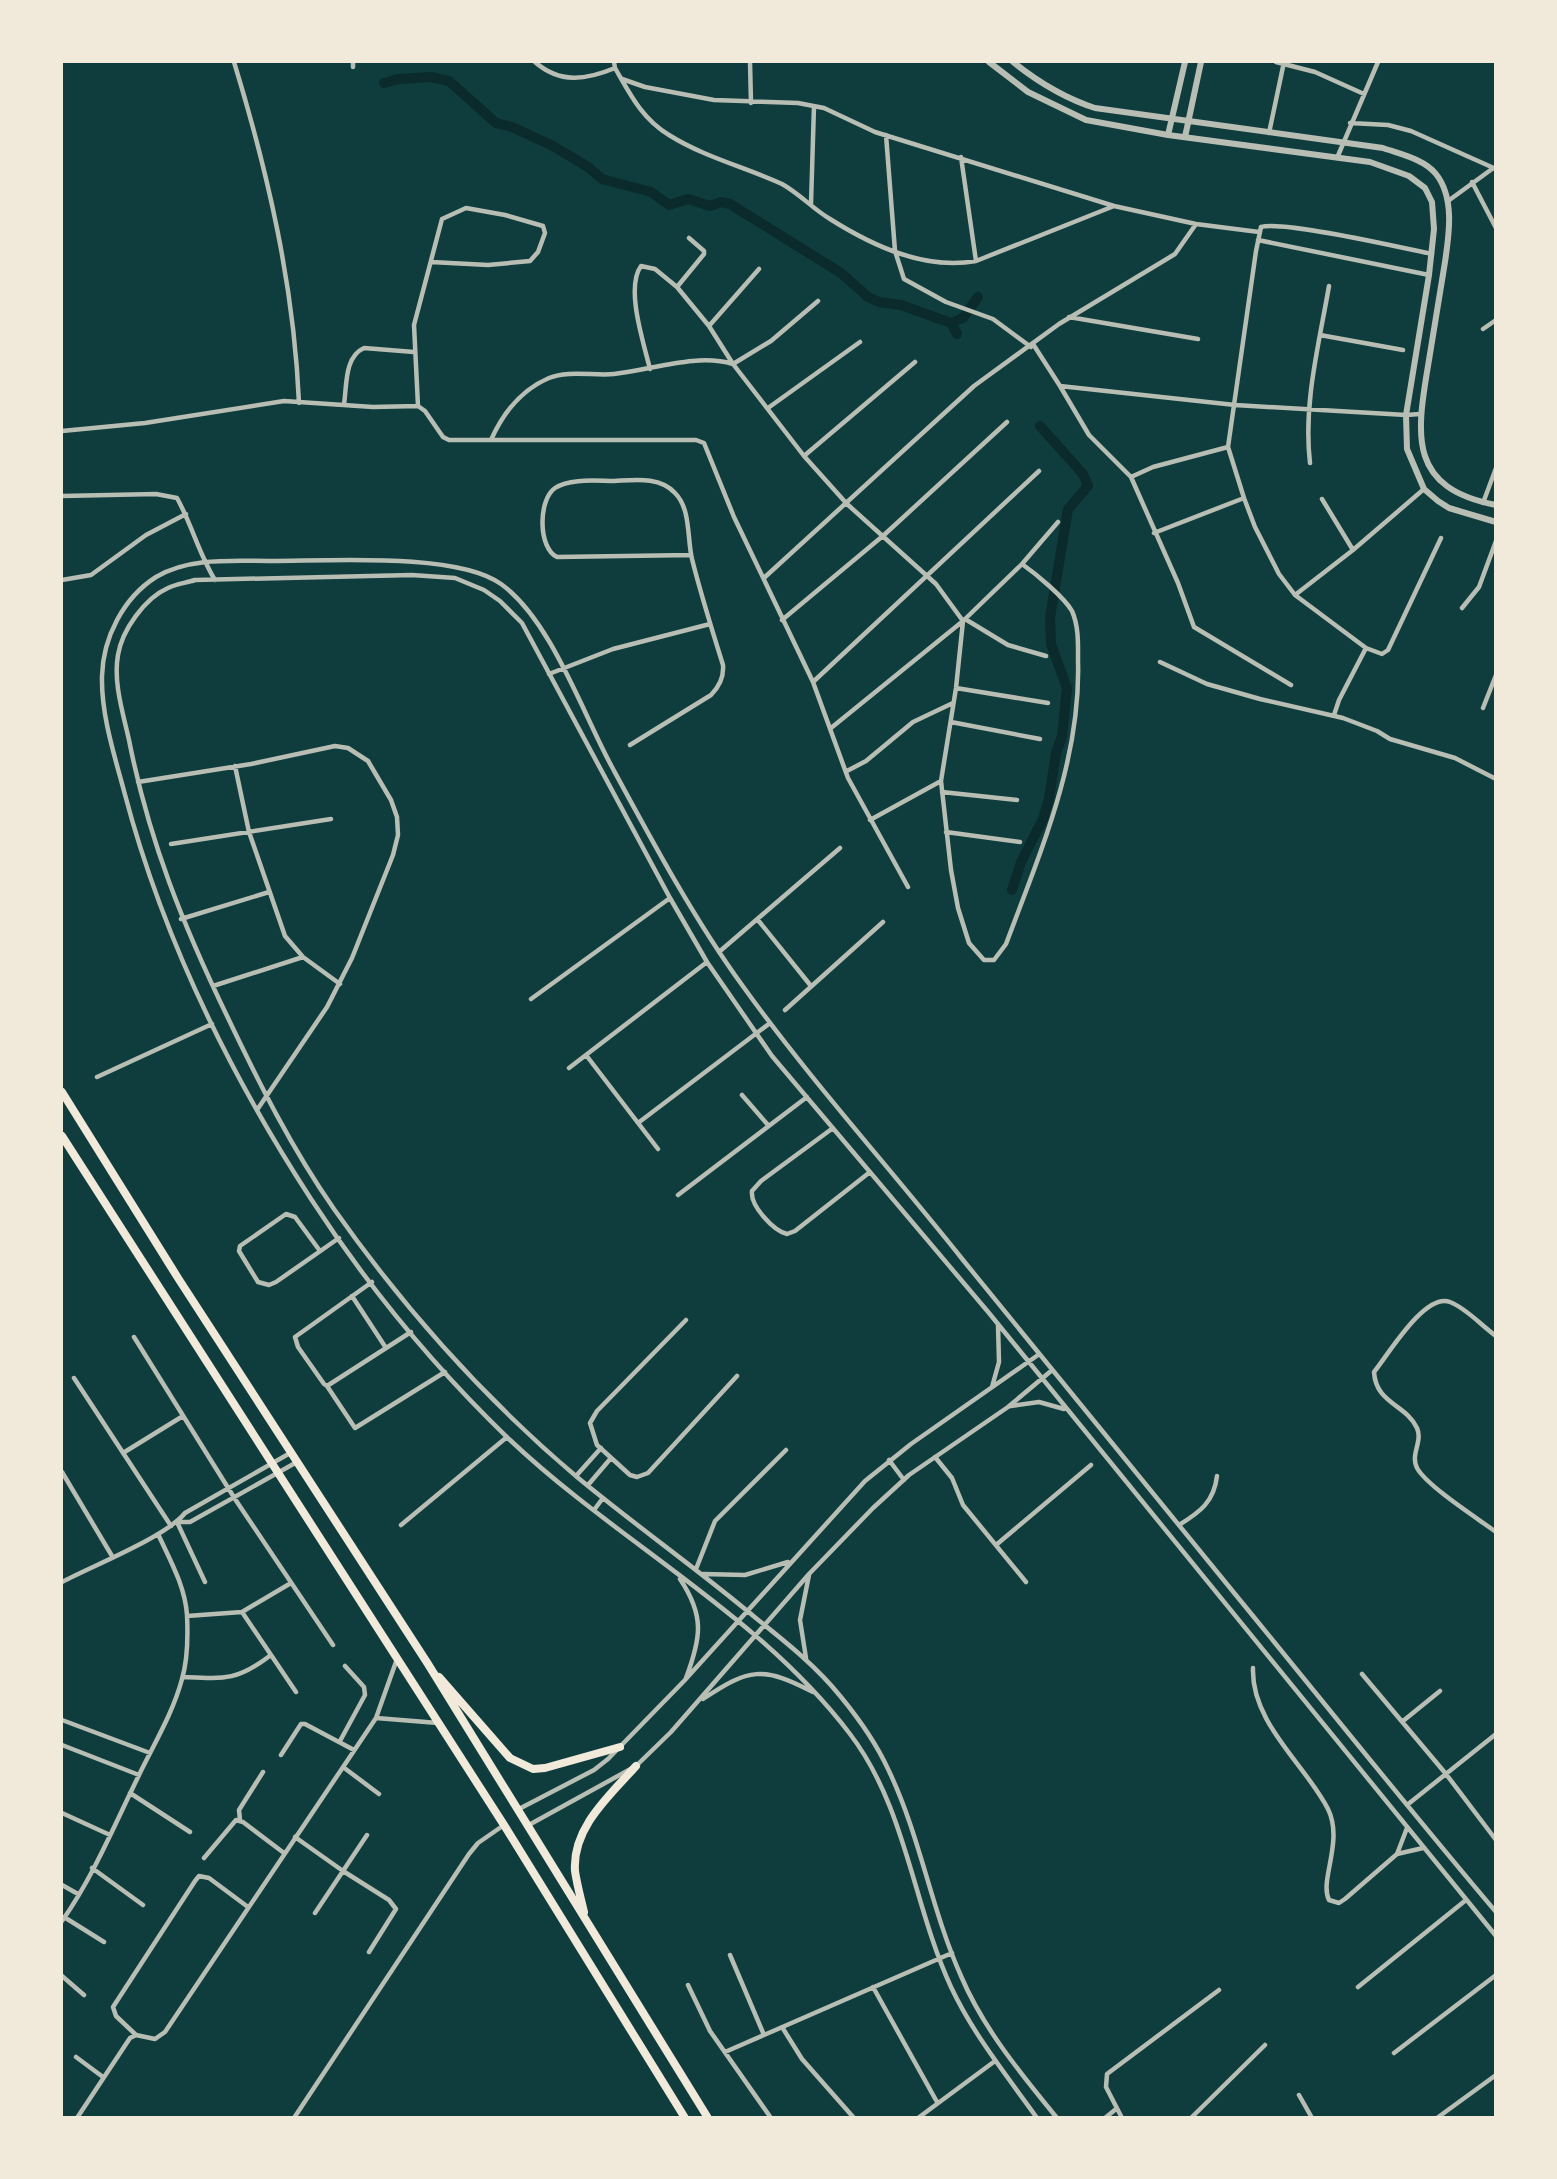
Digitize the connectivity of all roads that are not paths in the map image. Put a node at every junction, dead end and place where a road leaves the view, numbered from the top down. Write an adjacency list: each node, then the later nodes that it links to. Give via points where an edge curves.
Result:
1 (234, 62): 60 (street, via 281,239 294,317)
2 (535, 62): 12 (street, via 564,78 580,79)
3 (614, 62): 12 (street)
4 (750, 62): 15 (street)
5 (989, 62): 22 (street, via 1028,92 1071,115)
6 (1013, 62): 17 (street, via 1078,102)
7 (1185, 62): 17 (street)
8 (1201, 62): 18 (street)
9 (1276, 62): 10 (street)
10 (1284, 62): 14 (street); 20 (street)
11 (1378, 62): 14 (street)
12 (615, 68): 13 (street)
13 (622, 79): 15 (street, via 679,95); 30 (street, via 641,113 668,135 782,185)
14 (1364, 94): 19 (street)
15 (751, 103): 16 (street)
16 (814, 106): 21 (street); 30 (street)
17 (1172, 120): 18 (street); 22 (street)
18 (1186, 123): 20 (street); 23 (street)
19 (1350, 123): 24 (street); 27 (street, via 1411,131)
20 (1269, 134): 24 (street)
21 (886, 135): 25 (street); 37 (street)
22 (1168, 135): 23 (street)
23 (1185, 137): 26 (street)
24 (1341, 144): 26 (street); 29 (street, via 1383,148 1426,165 1436,174)
25 (961, 156): 31 (street); 39 (street)
26 (1337, 158): 38 (street, via 1370,162 1409,176 1425,188 1434,216)
27 (1494, 169): 28 (street)
28 (1472, 182): 29 (street); 33 (street)
29 (1448, 201): 66 (street, via 1449,238)
30 (811, 204): 37 (street, via 828,218)
31 (1114, 206): 32 (street); 39 (street)
32 (1196, 224): 34 (street); 46 (street, via 1175,254)
33 (1496, 228)
34 (1259, 232): 36 (street); 38 (street, via 1267,225 1294,228)
35 (688, 238): 44 (street, via 704,254)
36 (1258, 240): 42 (street); 62 (street)
37 (895, 251): 39 (street, via 926,262); 53 (street, via 907,282 993,319)
38 (1432, 254): 42 (street)
39 (976, 261)
40 (431, 262): 40 (street, via 442,219 466,208 543,226 545,233 538,252 530,261 488,265); 55 (street, via 417,304)
41 (759, 269): 48 (street)
42 (1430, 275): 67 (street)
43 (1329, 286): 50 (street)
44 (677, 287): 48 (street); 58 (street, via 646,266 637,272 635,302)
45 (818, 301): 57 (street, via 771,341)
46 (1069, 317): 51 (street); 53 (street)
47 (1496, 320): 49 (street)
48 (710, 327): 57 (street)
49 (1483, 329)
50 (1320, 335): 54 (street); 65 (street)
51 (1198, 339)
52 (860, 342): 64 (street)
53 (1032, 346): 59 (street); 82 (street, via 974,386)
54 (1403, 350)
55 (414, 352): 61 (street, via 364,348 356,351 350,362); 63 (street)
56 (915, 362): 72 (street)
57 (733, 364): 58 (street, via 699,361); 64 (street)
58 (650, 369): 70 (street, via 549,378 510,407)
59 (1060, 386): 62 (street); 76 (street, via 1089,435)
60 (299, 403): 61 (street); 69 (street, via 284,401 145,423)
61 (344, 404): 63 (street)
62 (1234, 405): 65 (street); 71 (street)
63 (418, 406): 70 (street, via 449,440)
64 (768, 408): 72 (street)
65 (1309, 408): 67 (street); 73 (street)
66 (1420, 414): 67 (street); 81 (street, via 1422,450 1432,471 1448,488)
67 (1406, 416): 77 (street, via 1407,449)
68 (1007, 422): 88 (street)
69 (62, 430)
70 (491, 440): 96 (street, via 700,441 707,446 727,501)
71 (1228, 447): 76 (street, via 1153,467); 79 (street)
72 (804, 456): 82 (street)
73 (1310, 463)
74 (1496, 468): 81 (street)
75 (1039, 471): 95 (street)
76 (1131, 477): 87 (street)
77 (1424, 489): 86 (street, via 1449,508); 91 (street)
78 (62, 496): 84 (street, via 156,494 177,498)
79 (1244, 498): 87 (street); 99 (street, via 1260,536)
80 (1322, 499): 91 (street)
81 (1483, 503): 83 (street)
82 (847, 504): 88 (street); 96 (street)
83 (1496, 505)
84 (186, 514): 93 (street); 97 (street, via 146,535 91,575)
85 (1058, 522): 94 (street)
86 (1496, 522)
87 (1154, 534): 111 (street, via 1194,627)
88 (884, 535): 95 (street); 101 (street)
89 (1441, 538): 104 (street, via 1388,650 1382,654)
90 (1496, 540): 100 (street, via 1479,587)
91 (1353, 550): 99 (street)
92 (691, 555): 92 (street, via 680,498 656,482 569,483 554,489 543,505 547,548 556,558); 103 (street)
93 (204, 562): 98 (street); 107 (street, via 385,562 477,570 510,590 533,614); 150 (street, via 174,568 136,592 112,627 101,684 142,861 170,936)
94 (1022, 564): 102 (street); 131 (street, via 1071,611 1078,632 1079,677 1070,751 1059,795 1006,944 994,960 984,960 969,943 958,908)
95 (928, 575): 102 (street); 110 (street)
96 (765, 577): 101 (street)
97 (62, 580)
98 (215, 580): 108 (street, via 412,575 455,579 484,590 522,623); 125 (street, via 178,585 153,596 122,643 117,657 120,698)
99 (1295, 595): 104 (street)
100 (1462, 608)
101 (782, 620): 110 (street)
102 (964, 620): 105 (street, via 1012,647); 112 (street); 118 (street)
103 (710, 624): 107 (street, via 613,649); 120 (street, via 724,674 717,689)
104 (1366, 648): 116 (street)
105 (1046, 656)
106 (1161, 662): 116 (street, via 1207,684 1292,708)
107 (562, 668): 108 (street); 141 (street, via 610,763)
108 (549, 674): 137 (street)
109 (1496, 675): 115 (street)
110 (813, 682): 118 (street)
111 (1291, 685)
112 (956, 688): 113 (street); 114 (street)
113 (953, 703): 117 (street); 122 (street, via 914,722 866,761)
114 (1048, 704)
115 (1483, 708)
116 (1334, 715): 123 (street, via 1390,739 1455,758)
117 (951, 722): 119 (street); 124 (street)
118 (831, 728): 122 (street)
119 (1040, 739)
120 (630, 745)
121 (235, 766): 125 (street); 130 (street); 144 (street, via 335,746 348,747 368,761 391,800 398,835 393,855)
122 (847, 771): 129 (street)
123 (1496, 779)
124 (941, 781): 126 (street); 129 (street)
125 (138, 782): 138 (street, via 157,855)
126 (942, 792): 127 (street); 131 (street)
127 (1017, 800)
128 (331, 819): 130 (street)
129 (870, 820): 135 (street)
130 (249, 832): 133 (street); 136 (street)
131 (946, 832): 132 (street)
132 (1020, 842)
133 (171, 844)
134 (840, 848): 139 (street)
135 (908, 887)
136 (269, 892): 138 (street); 142 (street, via 285,936)
137 (669, 898): 143 (street); 147 (street)
138 (181, 919): 145 (street)
139 (758, 920): 141 (street); 146 (street)
140 (883, 922): 146 (street)
141 (719, 952): 149 (street)
142 (303, 957): 144 (street); 145 (street)
143 (707, 962): 151 (street); 152 (street)
144 (340, 984): 156 (street, via 308,1038)
145 (213, 987): 156 (street)
146 (811, 987): 148 (street)
147 (531, 999)
148 (785, 1010)
149 (770, 1023): 151 (street); 177 (street)
150 (212, 1024): 154 (street); 159 (street)
151 (756, 1033): 158 (street); 160 (street)
152 (586, 1055): 153 (street); 160 (street)
153 (569, 1068)
154 (97, 1077)
155 (62, 1092): 192 (main road)
156 (267, 1094): 159 (street); 202 (street, via 334,1208 390,1281 500,1407)
157 (742, 1095): 161 (street)
158 (807, 1097): 161 (street); 162 (street)
159 (257, 1110): 167 (street)
160 (638, 1123): 164 (street)
161 (768, 1125): 166 (street)
162 (833, 1128): 165 (street); 165 (street, via 752,1191 752,1200 775,1228 788,1234 795,1231)
163 (62, 1136): 198 (main road)
164 (658, 1149)
165 (870, 1172): 172 (street)
166 (678, 1195)
167 (339, 1238): 168 (street); 169 (street)
168 (320, 1251): 168 (street, via 269,1285 258,1282 239,1251 240,1246 286,1214 295,1217)
169 (372, 1282): 170 (street); 173 (street)
170 (352, 1296): 176 (street); 184 (street, via 295,1337)
171 (686, 1320): 190 (street, via 597,1411 590,1423)
172 (998, 1325): 178 (street); 185 (street, via 999,1362)
173 (411, 1332): 176 (street); 180 (street)
174 (1496, 1336): 214 (street, via 1449,1301 1436,1302 1422,1311 1374,1372 1375,1385 1382,1395 1417,1428 1417,1468)
175 (134, 1337): 188 (street)
176 (386, 1348): 184 (street)
177 (1038, 1355): 178 (street); 179 (street)
178 (1027, 1362): 183 (street); 185 (street)
179 (1051, 1371): 183 (street); 212 (street)
180 (445, 1372): 184 (street, via 355,1428); 189 (street)
181 (737, 1376): 195 (street, via 648,1473 630,1475)
182 (74, 1378): 193 (street)
183 (1042, 1379): 186 (street); 187 (street)
184 (327, 1386)
185 (992, 1389): 196 (street)
186 (1008, 1407): 187 (street, via 1039,1402); 194 (street)
187 (1064, 1410): 271 (street)
188 (183, 1416): 193 (street); 206 (street)
189 (507, 1437): 209 (street); 211 (street)
190 (601, 1448): 195 (street); 202 (street)
191 (786, 1450): 219 (street, via 715,1521)
192 (292, 1452): 197 (main road); 198 (street)
193 (123, 1453): 213 (street)
194 (935, 1457): 204 (street); 216 (street, via 952,1478 963,1505)
195 (611, 1458): 205 (street)
196 (889, 1460): 204 (street); 218 (street)
197 (297, 1462): 201 (street); 237 (main road)
198 (272, 1463): 201 (main road); 206 (street)
199 (1091, 1465): 216 (street)
200 (62, 1472): 217 (street)
201 (278, 1473): 207 (street); 235 (main road)
202 (576, 1476): 205 (street)
203 (1217, 1476): 212 (street, via 1209,1502)
204 (904, 1480): 221 (street)
205 (588, 1485): 208 (street)
206 (228, 1488): 207 (street); 210 (street, via 184,1513)
207 (235, 1498): 210 (street, via 190,1522); 226 (street)
208 (603, 1498): 209 (street); 219 (street)
209 (594, 1510): 222 (street)
210 (177, 1522): 213 (street); 224 (street)
211 (401, 1524)
212 (1179, 1525): 265 (street)
213 (171, 1526): 215 (street)
214 (1496, 1532)
215 (158, 1534): 217 (street); 229 (street, via 182,1588)
216 (996, 1545): 225 (street)
217 (112, 1556): 223 (street)
218 (790, 1561): 220 (street, via 745,1575); 227 (street)
219 (696, 1569): 220 (street)
220 (703, 1574): 227 (street)
221 (809, 1574): 231 (street); 236 (street, via 800,1620)
222 (679, 1576): 230 (street); 242 (street, via 690,1593 700,1627)
223 (62, 1582)
224 (206, 1582)
225 (1026, 1582)
226 (291, 1583): 228 (street); 233 (street)
227 (747, 1610): 230 (street); 231 (street)
228 (242, 1612): 229 (street); 234 (street)
229 (187, 1616): 241 (street)
230 (737, 1621): 232 (street); 242 (street)
231 (765, 1625): 232 (street); 236 (street)
232 (755, 1636): 245 (street); 246 (street)
233 (333, 1645)
234 (271, 1655): 241 (street, via 248,1673 212,1679); 244 (street)
235 (397, 1659): 247 (street); 250 (main road)
236 (806, 1659): 297 (street, via 841,1696 888,1768)
237 (428, 1664): 254 (main road, via 510,1758 526,1766 546,1768); 266 (main road)
238 (345, 1666): 252 (street, via 364,1687 365,1695)
239 (1252, 1668): 281 (street, via 1254,1688 1262,1707 1328,1810 1334,1827 1326,1893 1329,1900 1339,1903 1345,1899)
240 (1362, 1674): 249 (street)
241 (183, 1677): 256 (street, via 176,1701)
242 (684, 1681): 254 (street)
243 (1440, 1691): 249 (street)
244 (296, 1692)
245 (817, 1694): 246 (street, via 776,1674 762,1673 733,1681); 299 (street, via 862,1750 876,1775)
246 (696, 1704): 258 (street)
247 (376, 1718): 250 (street); 255 (street)
248 (62, 1720): 256 (street)
249 (1403, 1721): 261 (street)
250 (438, 1723): 269 (main road)
251 (1496, 1734): 261 (street)
252 (340, 1741): 255 (street); 257 (street, via 301,1724)
253 (62, 1745): 262 (street)
254 (620, 1747): 266 (street, via 594,1770)
255 (354, 1750): 259 (street)
256 (150, 1753): 262 (street)
257 (281, 1755)
258 (636, 1766): 270 (street); 293 (main road, via 592,1816 578,1840 575,1872)
259 (342, 1767): 264 (street); 276 (street)
260 (263, 1772): 268 (street, via 239,1810)
261 (1446, 1774): 265 (street); 278 (street)
262 (139, 1775): 263 (street)
263 (130, 1794): 273 (street); 274 (street)
264 (379, 1794)
265 (1407, 1805): 272 (street)
266 (517, 1810): 270 (main road)
267 (62, 1813): 274 (street)
268 (240, 1820): 280 (street); 282 (street)
269 (504, 1825): 321 (street, via 469,1854); 322 (main road)
270 (527, 1826): 293 (main road)
271 (1407, 1828): 277 (street); 281 (street)
272 (1426, 1830): 277 (street); 290 (street)
273 (190, 1832)
274 (110, 1835): 283 (street)
275 (367, 1835): 284 (street)
276 (295, 1836): 280 (street); 284 (street)
277 (1415, 1838): 279 (street)
278 (1496, 1839)
279 (1423, 1848): 281 (street); 287 (street)
280 (284, 1853): 289 (street)
281 (1397, 1854)
282 (204, 1858)
283 (92, 1868): 286 (street); 288 (street)
284 (344, 1871): 291 (street); 296 (street, via 389,1900 396,1909)
285 (62, 1884): 286 (street)
286 (78, 1894): 292 (street)
287 (1466, 1900): 294 (street); 304 (street)
288 (143, 1905)
289 (248, 1907): 308 (street, via 162,2035 149,2039); 308 (street, via 209,1878 199,1876 112,2007)
290 (1496, 1912)
291 (315, 1913)
292 (63, 1919): 295 (street)
293 (585, 1919): 323 (main road)
294 (1496, 1936)
295 (104, 1942)
296 (369, 1952)
297 (952, 1953): 299 (street); 328 (street, via 986,2023)
298 (730, 1954): 309 (street)
299 (940, 1958): 303 (street); 314 (street, via 960,2005)
300 (1496, 1975): 312 (street)
301 (62, 1976): 306 (street)
302 (688, 1985): 311 (street)
303 (873, 1987): 307 (street); 318 (street)
304 (1358, 1987)
305 (1219, 1990): 319 (street, via 1107,2074 1106,2087)
306 (84, 1995)
307 (782, 2026): 309 (street); 325 (street, via 802,2059)
308 (135, 2035): 316 (street)
309 (764, 2035): 311 (street)
310 (1265, 2046): 331 (street)
311 (725, 2052): 324 (street)
312 (1394, 2053)
313 (76, 2057): 316 (street)
314 (995, 2061): 318 (street); 327 (street)
315 (1496, 2075): 333 (street)
316 (103, 2077): 320 (street)
317 (1299, 2096): 332 (street)
318 (937, 2102): 326 (street)
319 (1116, 2109): 329 (street); 330 (street)
320 (77, 2118)
321 (294, 2118)
322 (685, 2118)
323 (708, 2118)
324 (771, 2118)
325 (854, 2118)
326 (918, 2118)
327 (1037, 2118)
328 (1057, 2118)
329 (1105, 2118)
330 (1122, 2118)
331 (1191, 2118)
332 (1312, 2118)
333 (1437, 2118)

